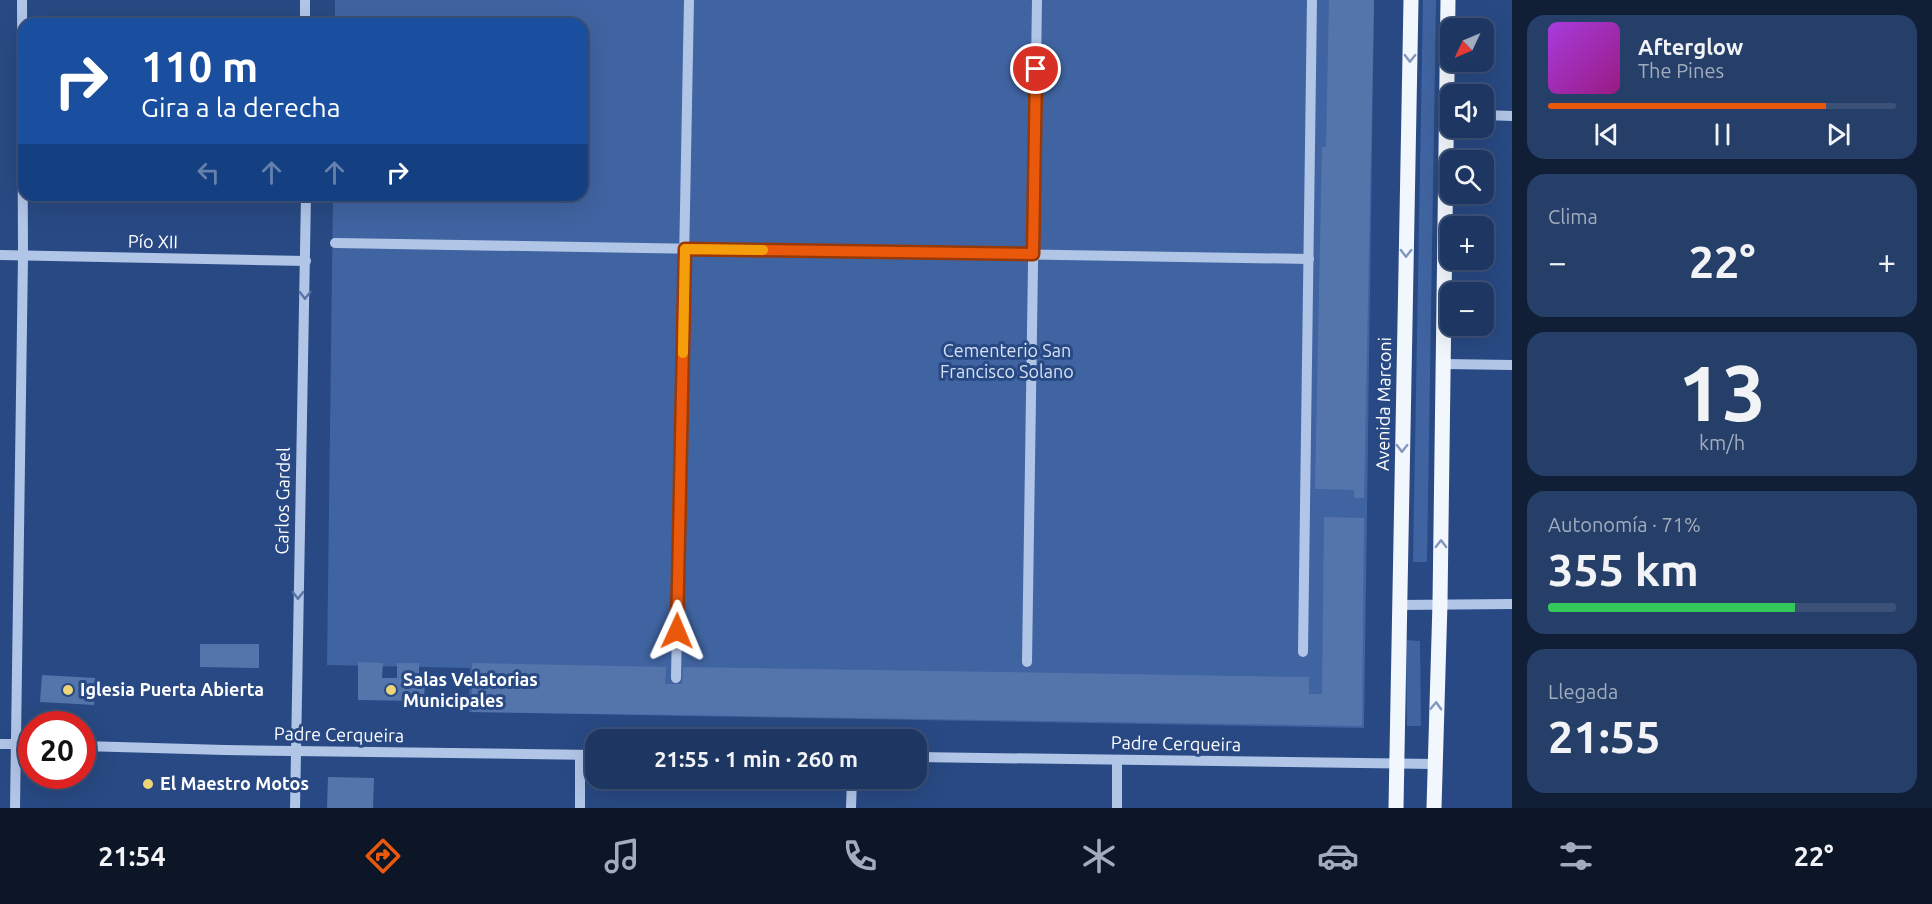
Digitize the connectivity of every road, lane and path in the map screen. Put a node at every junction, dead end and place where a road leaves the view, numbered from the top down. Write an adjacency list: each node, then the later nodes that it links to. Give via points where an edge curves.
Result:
1 (22, 0): 8 (street)
2 (305, 0): 9 (street)
3 (689, 0): 17 (street)
4 (1037, 0): 18 (street)
5 (1312, 0): 21 (street)
6 (1411, 0): 26 (main road, Avenida Marconi, one-way to 26)
7 (1448, 0): 10 (main road)
8 (22, 18)
9 (305, 18)
10 (1449, 84)
11 (1494, 115): 12 (street)
12 (1512, 116)
13 (1449, 138): 23 (main road)
14 (22, 201): 20 (street)
15 (306, 201): 22 (street, Carlos Gardel)
16 (335, 243): 17 (street)
17 (685, 249): 18 (street); 30 (street)
18 (1033, 254): 21 (street); 29 (street)
19 (0, 255): 20 (street, Pío XII)
20 (22, 256): 22 (street, Pío XII); 32 (street)
21 (1309, 259): 28 (street)
22 (306, 261): 34 (street, Carlos Gardel, one-way to 34)
23 (1444, 364): 24 (street); 25 (main road, one-way to 23)
24 (1512, 365)
25 (1440, 603): 26 (street); 27 (street); 40 (main road, one-way to 25)
26 (1399, 604): 39 (main road, Avenida Marconi)
27 (1512, 604)
28 (1303, 652)
29 (1027, 662)
30 (676, 678)
31 (0, 744): 32 (street)
32 (15, 744): 42 (street)
33 (96, 746): 34 (street, Padre Cerqueira)
34 (297, 750): 35 (street, Padre Cerqueira); 43 (street, Carlos Gardel)
35 (580, 755): 36 (street, Padre Cerqueira); 44 (street)
36 (585, 755)
37 (927, 758): 38 (street, Padre Cerqueira)
38 (1117, 760): 39 (street, Padre Cerqueira); 46 (street)
39 (1396, 764): 40 (street, Padre Cerqueira); 47 (main road, Avenida Marconi)
40 (1434, 764): 48 (main road)
41 (852, 789): 45 (street)
42 (15, 808)
43 (295, 808)
44 (580, 808)
45 (851, 808)
46 (1117, 808)
47 (1396, 808)
48 (1434, 808)

